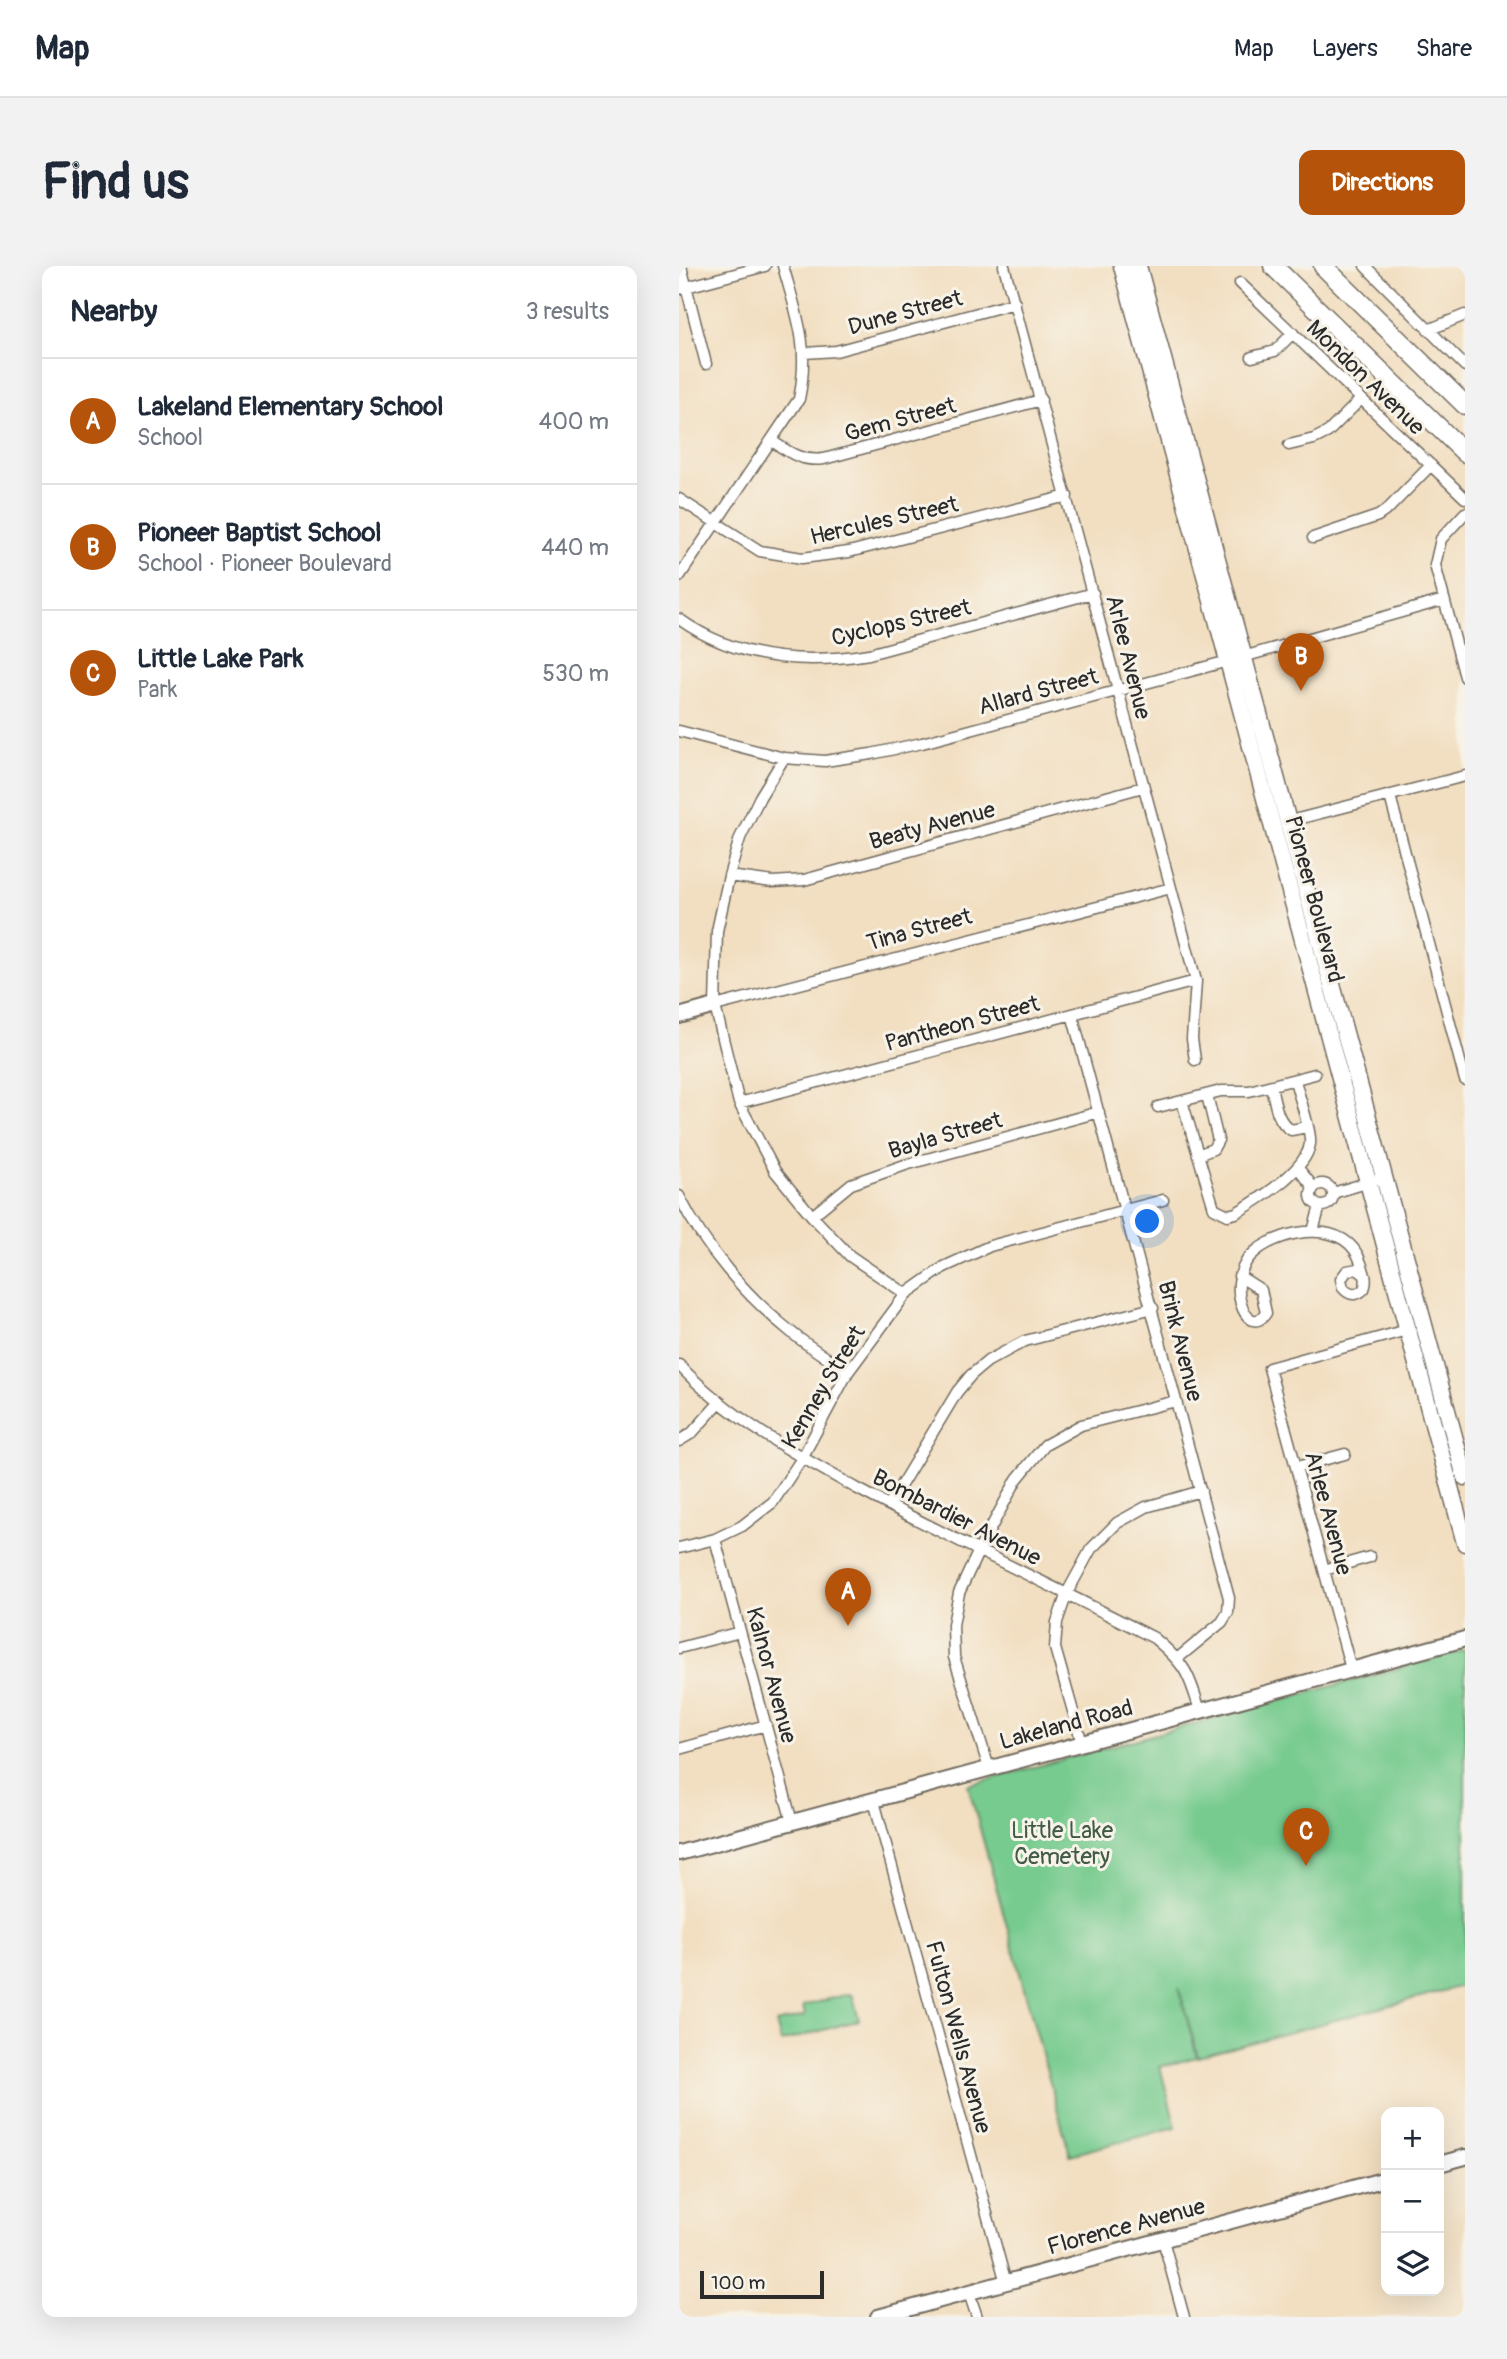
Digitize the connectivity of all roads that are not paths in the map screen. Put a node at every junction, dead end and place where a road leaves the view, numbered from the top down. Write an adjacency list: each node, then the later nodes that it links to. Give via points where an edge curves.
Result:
1 (681, 266): 11 (street)
2 (765, 266): 11 (street)
3 (783, 266): 17 (street)
4 (1005, 266): 13 (street, Arlee Avenue)
5 (1122, 266): 12 (main road, Pioneer Boulevard)
6 (1138, 266): 12 (main road, Pioneer Boulevard)
7 (1273, 266): 26 (highway)
8 (1323, 266): 23 (highway)
9 (1365, 266): 15 (street)
10 (1240, 283): 16 (street, Mondon Avenue)
11 (683, 288): 19 (street)
12 (1136, 290): 38 (main road, Pioneer Boulevard)
13 (1014, 303): 17 (street, Dune Street, via 835,352); 22 (street, Arlee Avenue)
14 (1465, 315): 15 (street)
15 (1428, 330): 20 (street)
16 (1293, 333): 18 (street, via 1275,351); 21 (street, Mondon Avenue)
17 (804, 353): 24 (street, via 799,399)
18 (1252, 357)
19 (706, 364)
20 (1465, 366)
21 (1361, 399): 25 (street, via 1322,436); 27 (street, Mondon Avenue)
22 (1041, 400): 24 (street, Gem Street, via 824,459 795,457); 28 (street, Arlee Avenue)
23 (1465, 405)
24 (772, 441): 32 (street)
25 (1289, 445)
26 (1465, 453)
27 (1431, 466): 29 (street, Mondon Avenue); 33 (street, via 1378,516)
28 (1067, 496): 32 (street, Hercules Street, via 849,552 802,558 760,551); 35 (street, Arlee Avenue)
29 (1465, 498)
30 (679, 499): 32 (street, Hercules Street)
31 (1465, 513): 36 (street, via 1441,539 1435,565)
32 (716, 523): 34 (street)
33 (1313, 538)
34 (679, 576)
35 (1093, 593): 37 (street, Cyclops Street, via 839,659 790,659 743,651); 40 (street, Arlee Avenue)
36 (1444, 600): 38 (street, Allard Street); 39 (street)
37 (679, 620)
38 (1235, 659): 40 (street, Allard Street); 47 (main road, Pioneer Boulevard); 48 (main road, Pioneer Boulevard)
39 (1465, 677)
40 (1118, 690): 43 (street, Allard Street, via 871,754 825,761); 45 (street, Arlee Avenue)
41 (681, 732): 42 (street); 43 (street, Allard Street)
42 (679, 745)
43 (784, 758): 49 (street, via 740,838)
44 (1465, 776): 46 (street)
45 (1143, 787): 49 (street, Beaty Avenue, via 804,880 773,882); 50 (street, Arlee Avenue)
46 (1390, 796): 47 (street); 58 (street)
47 (1288, 822): 48 (street); 68 (main road, Pioneer Boulevard)
48 (1272, 827): 68 (main road, Pioneer Boulevard)
49 (729, 876): 52 (street, via 717,932)
50 (1171, 888): 51 (street, Arlee Avenue); 52 (street, Tina Street)
51 (1196, 981): 53 (street, Pantheon Street); 55 (street, Arlee Avenue)
52 (715, 1006): 54 (street, Tina Street); 62 (street)
53 (1072, 1014): 62 (street, Pantheon Street); 64 (street, Brink Avenue)
54 (679, 1016)
55 (1195, 1060)
56 (1315, 1074): 57 (street)
57 (1295, 1080): 59 (street); 65 (street)
58 (1465, 1080)
59 (1271, 1086): 60 (street); 65 (street, via 1280,1121 1291,1130)
60 (1207, 1095): 61 (street); 66 (street, via 1218,1140 1213,1149)
61 (1182, 1101): 63 (street); 66 (street)
62 (739, 1103): 75 (street, via 775,1171)
63 (1158, 1107)
64 (1099, 1112): 74 (street, Brink Avenue); 75 (street, Bayla Street, via 851,1184)
65 (1307, 1127): 67 (street, via 1311,1141)
66 (1198, 1155): 67 (street, via 1215,1208 1228,1215 1244,1209)
67 (1298, 1168): 69 (street)
68 (1376, 1180): 70 (street); 81 (main road, Pioneer Boulevard); 90 (main road, Pioneer Boulevard)
69 (1314, 1188): 70 (street, via 1321,1184); 73 (street, via 1313,1202)
70 (1333, 1193): 73 (street, via 1327,1205)
71 (679, 1195): 83 (street, via 749,1293 791,1333)
72 (1163, 1200): 74 (street, Kenney Street)
73 (1320, 1206): 76 (street)
74 (1126, 1209): 79 (street, Kenney Street, via 990,1246 944,1267); 80 (street, Brink Avenue)
75 (812, 1216): 79 (street, via 850,1256)
76 (1313, 1231): 77 (street, via 1349,1243); 78 (street, via 1265,1244 1244,1262)
77 (1365, 1275)
78 (1239, 1276)
79 (906, 1294): 83 (street, Kenney Street)
80 (1153, 1308): 84 (street, Brink Avenue); 92 (street, via 1025,1341 988,1361 957,1392)
81 (1407, 1330): 89 (street, Arlee Avenue, via 1269,1368); 94 (main road, Pioneer Boulevard)
82 (679, 1365): 85 (street, Bombardier Avenue)
83 (848, 1373): 88 (street, Kenney Street)
84 (1176, 1401): 91 (street, Brink Avenue); 96 (street, via 1081,1425 1045,1445 1017,1479)
85 (719, 1403): 86 (street); 88 (street, Bombardier Avenue)
86 (679, 1441)
87 (1345, 1454): 89 (street)
88 (802, 1458): 92 (street, Bombardier Avenue); 93 (street, Kenney Street, via 764,1511)
89 (1297, 1467): 98 (street, Arlee Avenue)
90 (1465, 1477)
91 (1201, 1491): 99 (street, via 1146,1507 1117,1523 1091,1549); 103 (street, Brink Avenue, via 1230,1598 1222,1622)
92 (889, 1505): 96 (street, Bombardier Avenue)
93 (715, 1539): 95 (street, Kenney Street); 100 (street, Kalnor Avenue)
94 (1465, 1543)
95 (679, 1548)
96 (979, 1550): 99 (street, Bombardier Avenue); 109 (street, via 959,1593 953,1636 954,1657)
97 (1370, 1558): 98 (street)
98 (1324, 1570): 104 (street, Arlee Avenue)
99 (1067, 1593): 103 (street, Bombardier Avenue, via 1154,1637); 107 (street, via 1057,1622 1055,1648)
100 (740, 1632): 102 (street); 106 (street, Kalnor Avenue)
101 (1465, 1639): 104 (street, Lakeland Road)
102 (679, 1648)
103 (1178, 1658): 105 (street, Bombardier Avenue, via 1190,1676)
104 (1351, 1669): 105 (street, Lakeland Road)
105 (1200, 1711): 107 (street, Lakeland Road)
106 (766, 1725): 108 (street); 111 (street, Kalnor Avenue)
107 (1082, 1743): 109 (street, Lakeland Road)
108 (679, 1749)
109 (989, 1768): 110 (street, Lakeland Road)
110 (874, 1801): 111 (street, Lakeland Road); 117 (street, Fulton Wells Avenue)
111 (792, 1822): 112 (street, Lakeland Road)
112 (679, 1853)
113 (1465, 2157): 114 (street)
114 (1444, 2163)
115 (1381, 2180): 116 (street, Florence Avenue)
116 (1163, 2240): 117 (street, Florence Avenue); 121 (street)
117 (1006, 2283): 118 (street, Florence Avenue)
118 (969, 2293): 119 (street, Florence Avenue); 120 (street)
119 (879, 2317)
120 (977, 2317)
121 (1184, 2317)

